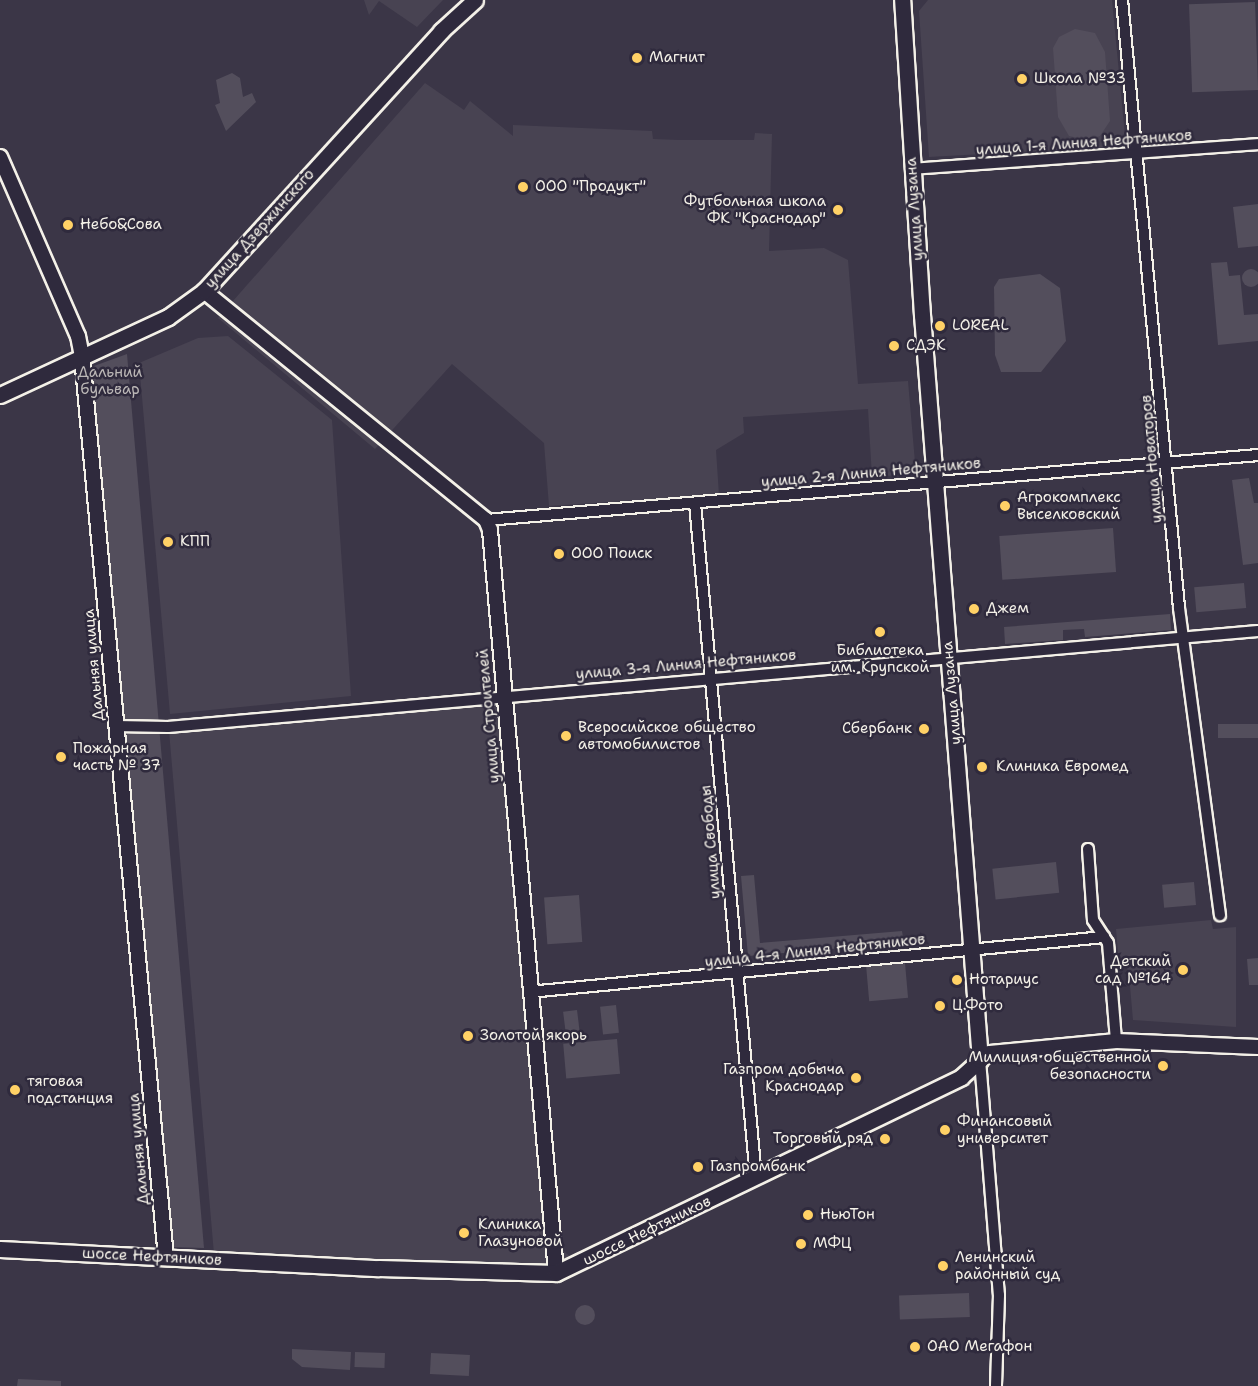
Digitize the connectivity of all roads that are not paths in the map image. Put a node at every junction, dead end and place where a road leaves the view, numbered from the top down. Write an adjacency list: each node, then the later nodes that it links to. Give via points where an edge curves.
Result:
1 (475, 0): 8 (main road, улица Дзержинского, via 441,31)
2 (902, 0): 7 (main road, улица Лузана)
3 (1122, 0): 5 (street, улица Новаторов)
4 (1258, 144): 5 (street, улица 1-я Линия Нефтяников)
5 (1139, 155): 7 (street, улица 1-я Линия Нефтяников); 12 (street, улица Новаторов)
6 (0, 157): 9 (street, Дальняя улица, via 78,336)
7 (912, 169): 13 (main road, улица Лузана)
8 (204, 291): 9 (main road, улица Дзержинского, via 168,317); 15 (street)
9 (82, 356): 10 (main road, улица Дзержинского); 21 (street, Дальняя улица)
10 (0, 395)
11 (1258, 455): 12 (street, улица 2-я Линия Нефтяников)
12 (1167, 461): 13 (street, улица 2-я Линия Нефтяников); 17 (street, улица Новаторов)
13 (936, 482): 14 (street, улица 2-я Линия Нефтяников); 18 (main road, улица Лузана)
14 (695, 503): 15 (street, улица 2-я Линия Нефтяников); 19 (street, улица Свободы)
15 (486, 520): 20 (street, улица Строителей)
16 (1258, 631): 17 (street, улица 3-я Линия Нефтяников)
17 (1182, 638): 18 (street, улица 3-я Линия Нефтяников); 23 (street, улица Новаторов)
18 (948, 657): 19 (street, улица 3-я Линия Нефтяников); 25 (main road, улица Лузана)
19 (712, 679): 20 (street, улица 3-я Линия Нефтяников); 26 (street, улица Свободы)
20 (504, 696): 21 (street, улица 3-я Линия Нефтяников, via 172,726); 27 (street, улица Строителей)
21 (116, 726): 33 (street, Дальняя улица)
22 (1088, 849): 24 (street, via 1093,920)
23 (1220, 915)
24 (1104, 937): 25 (street, улица 4-я Линия Нефтяников); 28 (street, via 1108,944)
25 (972, 950): 26 (street, улица 4-я Линия Нефтяников); 30 (main road, улица Лузана)
26 (738, 974): 27 (street, улица 4-я Линия Нефтяников); 31 (street, улица Свободы)
27 (529, 992): 34 (street, улица Строителей)
28 (1116, 1041): 29 (street, шоссе Нефтяников); 30 (street, шоссе Нефтяников, via 990,1053)
29 (1258, 1047)
30 (980, 1060): 31 (main road, шоссе Нефтяников, via 961,1077); 35 (street, улица Лузана, via 999,1295)
31 (756, 1178): 34 (main road, шоссе Нефтяников)
32 (0, 1250): 33 (main road, шоссе Нефтяников)
33 (166, 1258): 34 (main road, шоссе Нефтяников)
34 (556, 1272)
35 (996, 1386)

